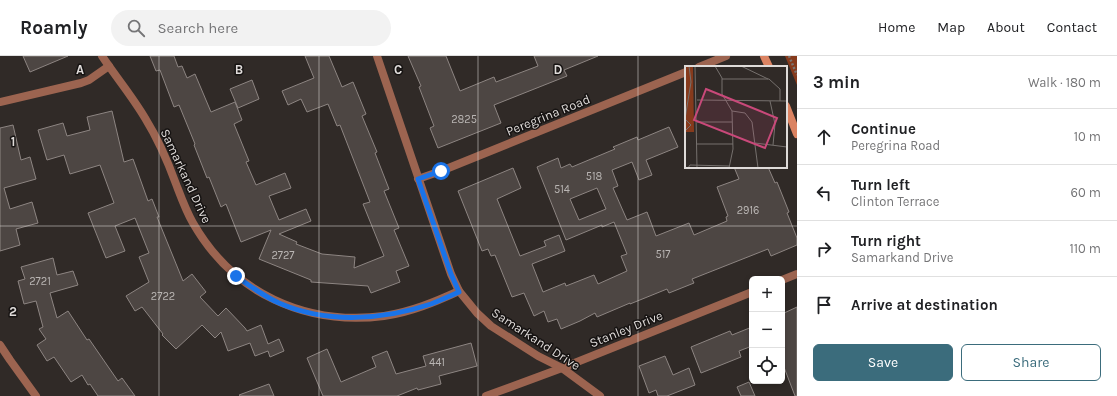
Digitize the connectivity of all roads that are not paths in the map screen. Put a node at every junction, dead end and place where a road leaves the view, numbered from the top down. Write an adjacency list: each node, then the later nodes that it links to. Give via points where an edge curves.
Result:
1 (102, 56): 5 (street, Samarkand Drive)
2 (377, 56): 12 (street)
3 (726, 56): 6 (street)
4 (764, 56): 7 (main road)
5 (109, 66): 9 (street, via 81,83); 15 (street, Samarkand Drive, via 145,118 159,144 192,222 207,246 236,276 258,292 280,304 305,312 353,318 385,316 433,303)
6 (701, 66)
7 (769, 66)
8 (685, 72): 12 (street, Peregrina Road)
9 (0, 102)
10 (787, 109): 11 (main road)
11 (797, 134)
12 (418, 179): 15 (street)
13 (797, 274): 14 (street)
14 (785, 279)
15 (459, 292): 18 (street, Samarkand Drive, via 490,326)
16 (749, 293): 18 (street, Stanley Drive)
17 (0, 345): 19 (street)
18 (562, 368): 20 (street, Stanley Drive); 21 (street, Samarkand Drive)
19 (36, 396)
20 (486, 396)
21 (600, 396)

